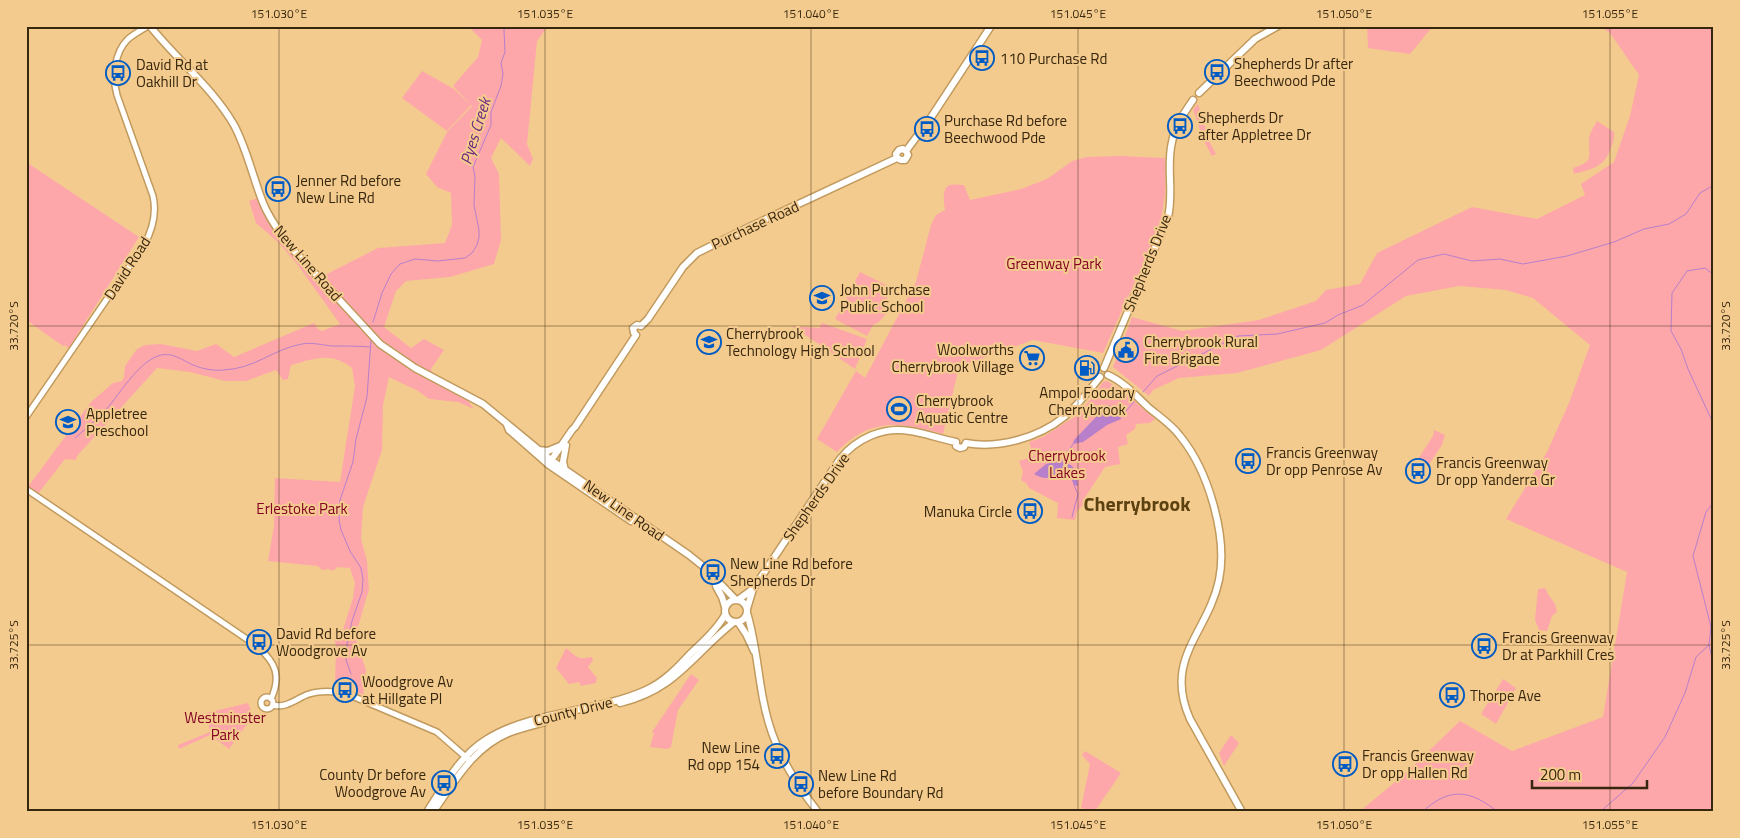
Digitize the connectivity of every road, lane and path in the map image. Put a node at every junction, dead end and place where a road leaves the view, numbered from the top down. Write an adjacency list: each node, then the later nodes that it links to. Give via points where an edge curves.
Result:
1 (149, 26): 5 (street, David Road, via 124,43 117,58 114,79 153,196 152,228 144,245); 6 (main road, New Line Road, via 226,112 242,144 264,205 298,256 380,344 415,368 483,404)
2 (991, 26): 7 (main road, Purchase Road, via 906,151 905,160 897,158 741,231 698,253 682,267 641,326 642,333 636,335)
3 (1278, 26): 4 (main road, Shepherds Drive, via 1255,38 1199,93 1200,99 1193,100 1178,123 1171,143 1170,202 1166,223)
4 (1106, 372): 12 (main road, Shepherds Drive, via 1105,378 1100,377 1084,398 1062,418 1020,438 996,444 966,444 960,438 956,442 898,430 876,434 855,445 840,460); 24 (main road, via 1179,434 1207,485 1220,533 1221,568 1214,595 1185,658 1181,674 1182,691 1190,719)
5 (26, 417)
6 (507, 425): 8 (main road, New Line Road); 9 (main road, New Line Road, via 509,430)
7 (564, 445): 8 (main road, via 548,451); 9 (main road); 10 (main road)
8 (537, 449): 9 (main road, New Line Road)
9 (552, 462): 10 (main road, New Line Road); 14 (main road, New Line Road, via 702,570 719,589)
10 (565, 470): 13 (main road, New Line Road, via 689,555)
11 (26, 490): 18 (street, via 270,657 276,673)
12 (753, 589): 13 (main road, Shepherds Drive); 15 (main road, Shepherds Drive)
13 (737, 600): 14 (main road, via 729,602); 15 (main road)
14 (725, 611): 16 (main road, via 728,620); 20 (main road, County Drive, via 715,630 678,667 651,687 619,699 515,726 487,738)
15 (747, 611): 16 (main road, via 744,619); 17 (main road)
16 (736, 622): 17 (main road); 20 (main road, County Drive, via 673,679 649,694 511,732)
17 (754, 652): 23 (main road, via 772,733 786,766)
18 (271, 699): 19 (street); 19 (street, via 264,698 261,705 266,709)
19 (273, 705): 20 (street, via 285,706 316,692 344,693 437,732)
20 (468, 759): 21 (main road, County Drive); 22 (main road, County Drive)
21 (427, 812)
22 (433, 812)
23 (818, 812)
24 (1242, 812)

